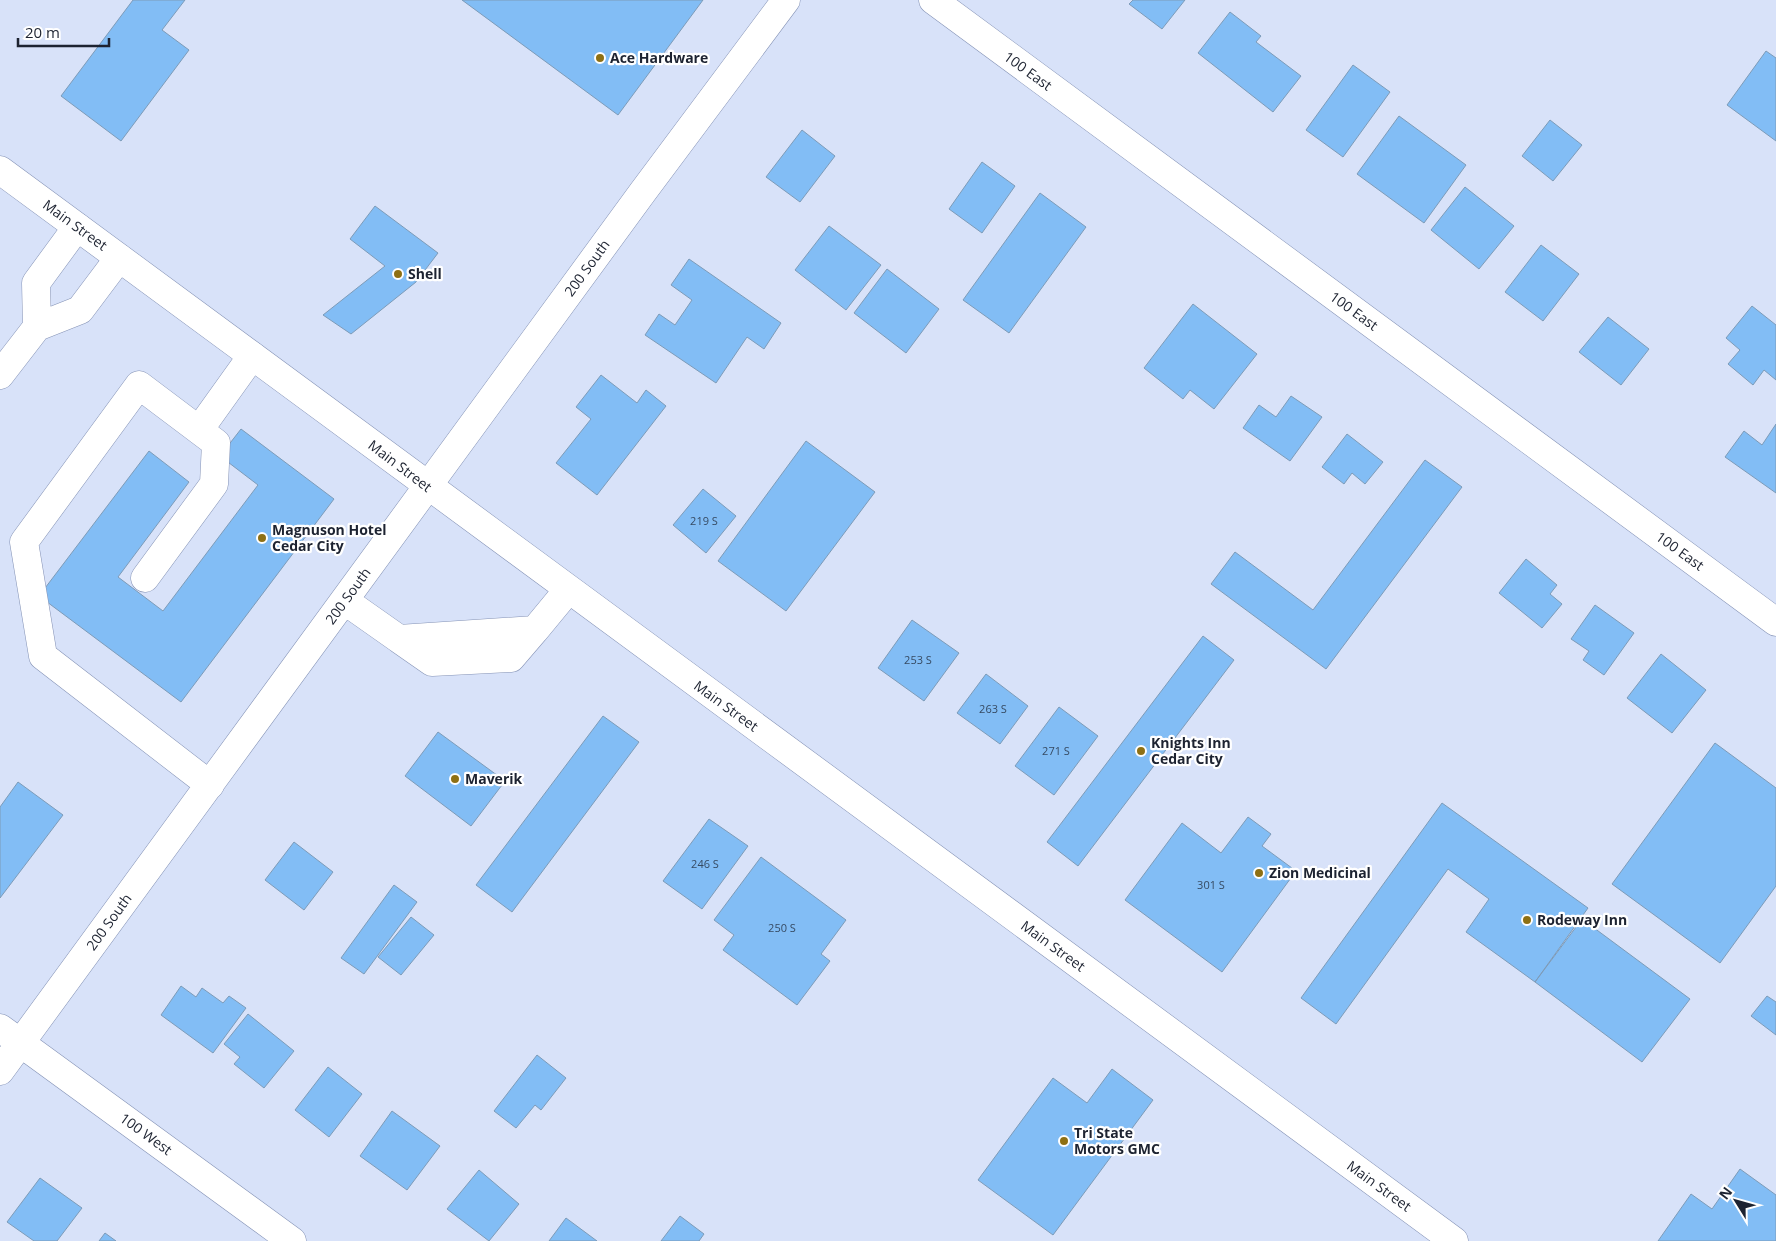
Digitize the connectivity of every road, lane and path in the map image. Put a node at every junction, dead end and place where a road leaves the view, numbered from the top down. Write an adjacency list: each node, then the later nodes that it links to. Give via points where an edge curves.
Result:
1 (786, 0): 10 (street, 200 South)
2 (933, 0): 14 (street, 100 East)
3 (0, 170): 4 (street, Main Street)
4 (76, 227): 5 (street, Main Street); 6 (street, via 36,283)
5 (119, 258): 6 (street, via 80,310); 7 (street, Main Street)
6 (37, 327): 8 (street)
7 (252, 356): 9 (street); 10 (street, Main Street)
8 (0, 375)
9 (199, 430): 11 (street, via 216,442 214,484); 15 (street, via 139,385 24,542 43,656)
10 (428, 487): 12 (street, Main Street); 13 (street, 200 South)
11 (145, 578)
12 (568, 590): 13 (street, via 535,630 398,639); 19 (street, Main Street)
13 (345, 601): 15 (street, 200 South)
14 (1776, 622)
15 (210, 785): 16 (street, 200 South)
16 (10, 1035): 17 (street, 200 South); 18 (street, 100 West)
17 (0, 1071)
18 (292, 1241)
19 (1454, 1241)

